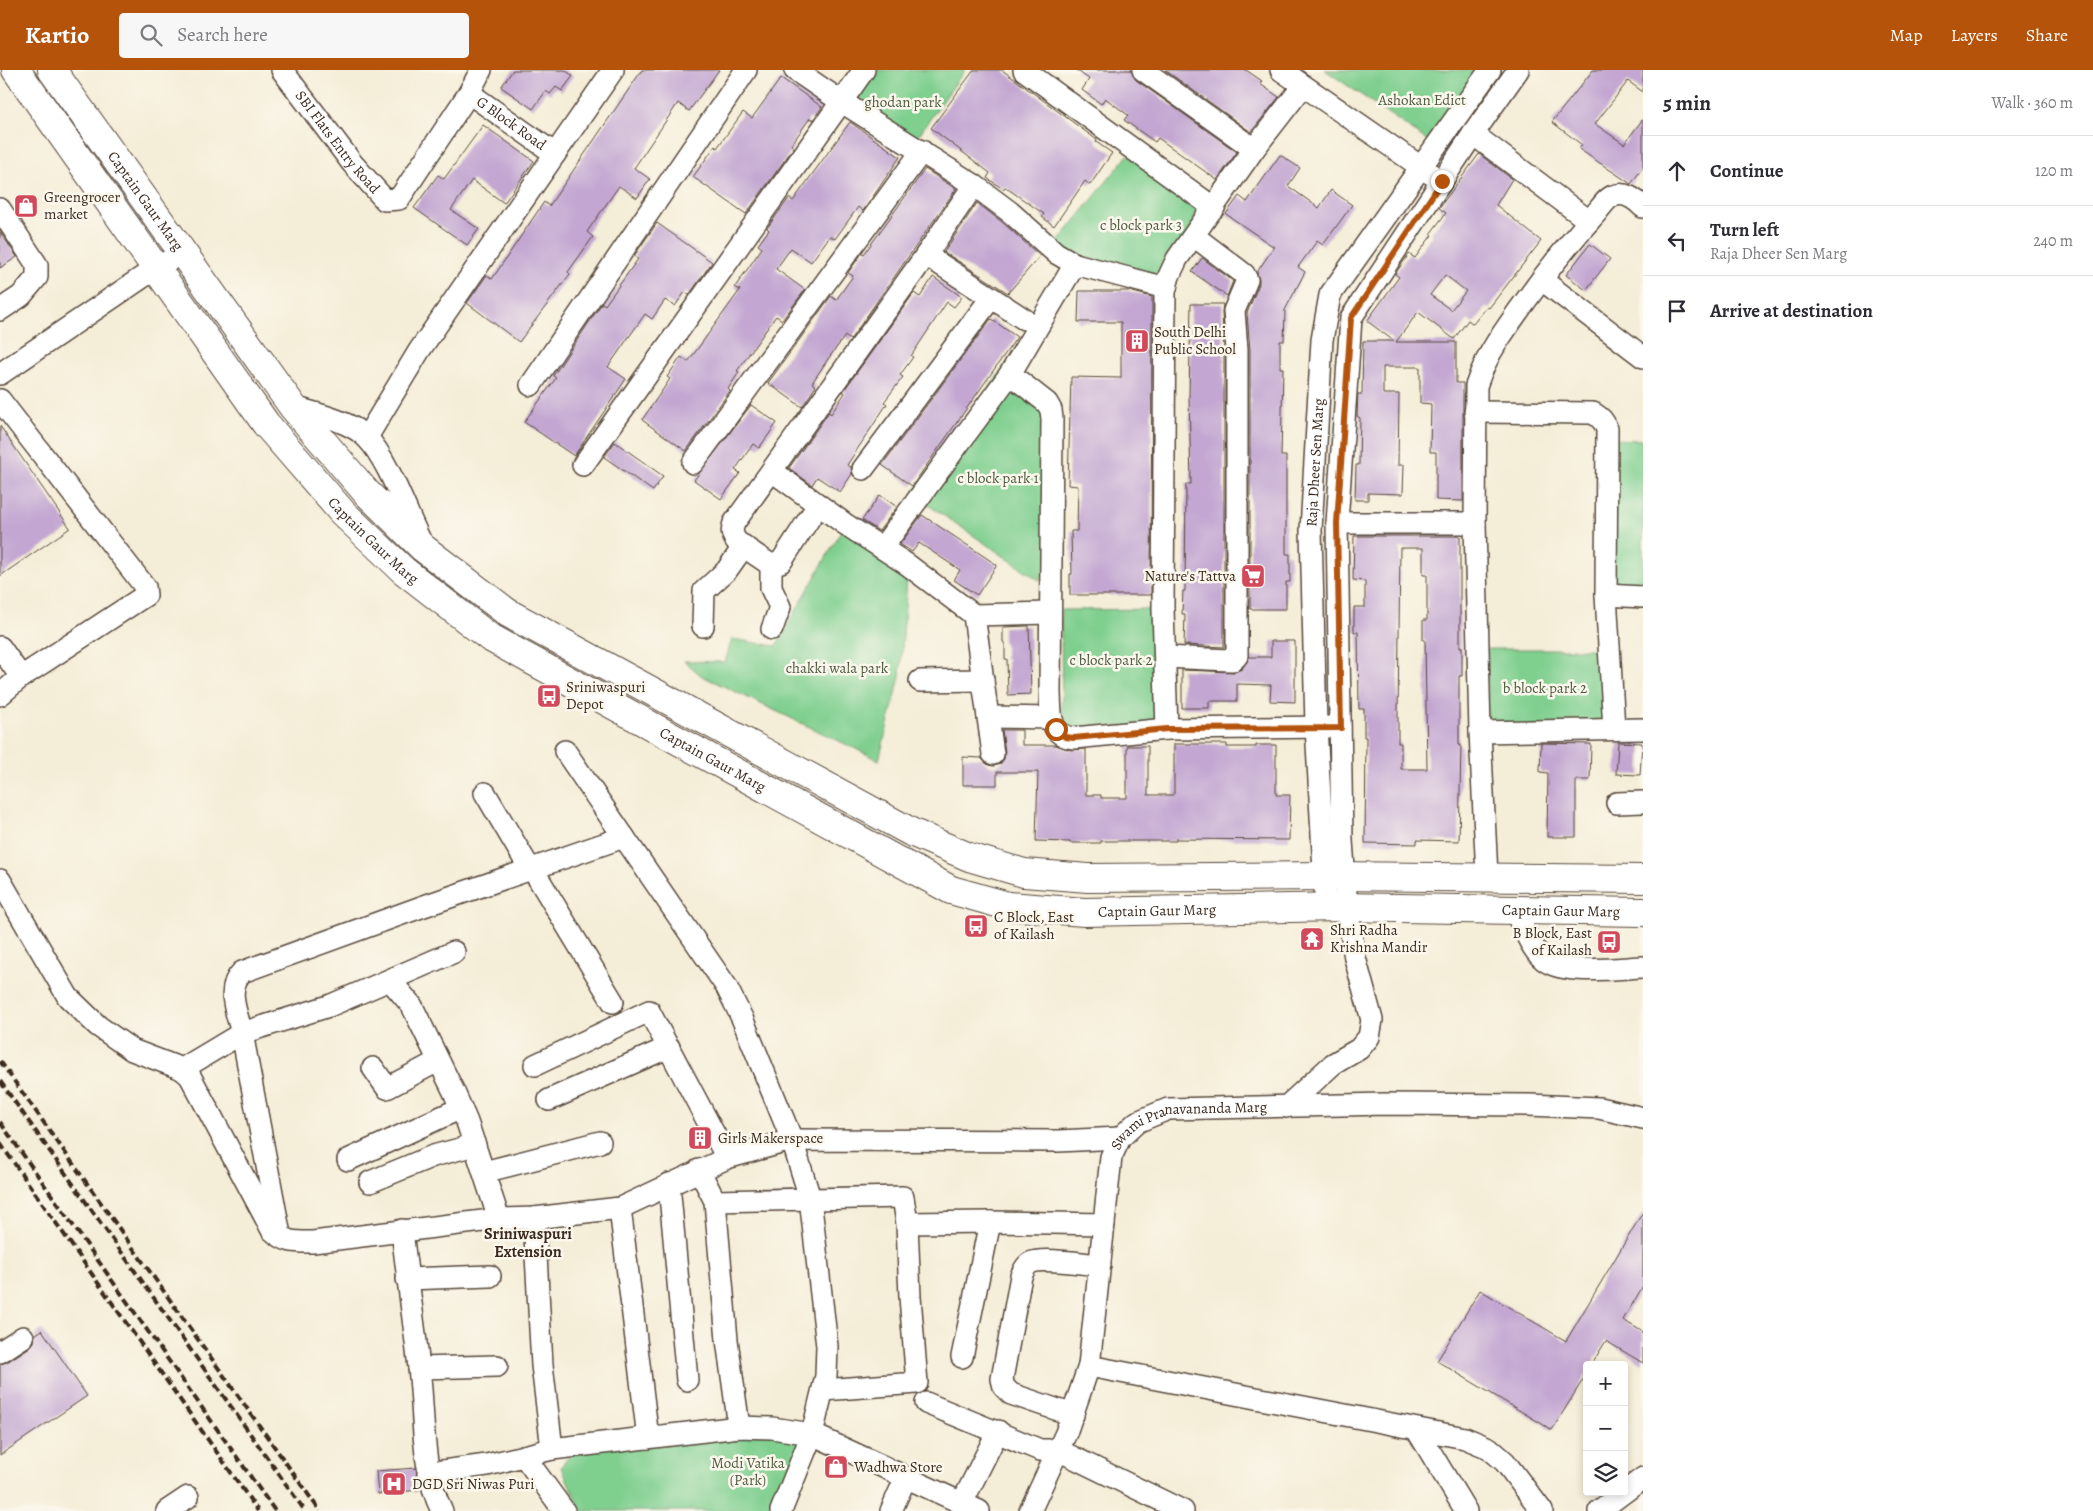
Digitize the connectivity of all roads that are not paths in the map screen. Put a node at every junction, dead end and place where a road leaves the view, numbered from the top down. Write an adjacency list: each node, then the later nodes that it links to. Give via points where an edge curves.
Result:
1 (16, 70): 32 (main road, Captain Gaur Marg)
2 (52, 70): 29 (main road, Captain Gaur Marg)
3 (282, 70): 15 (street, SBI Flats Entry Road, via 352,163 385,200 400,199)
4 (481, 70): 15 (street, SBI Flats Entry Road)
5 (613, 70): 20 (street)
6 (746, 70): 41 (street)
7 (796, 70): 16 (street)
8 (864, 70): 16 (street)
9 (1024, 70): 25 (street)
10 (1143, 70): 18 (street)
11 (1281, 70): 14 (street)
12 (1490, 70): 21 (street, Raja Dheer Sen Marg)
13 (1518, 70): 17 (street, Raja Dheer Sen Marg)
14 (1303, 86): 18 (street); 21 (street)
15 (469, 93): 20 (street, G Block Road)
16 (842, 102): 19 (street); 47 (street)
17 (1473, 134): 22 (street, Raja Dheer Sen Marg); 27 (street)
18 (1254, 148): 25 (street)
19 (922, 151): 23 (street); 46 (street)
20 (555, 154): 45 (street, via 415,357)
21 (1421, 166): 22 (street); 71 (street, Raja Dheer Sen Marg, via 1330,295 1322,340 1311,530)
22 (1442, 181): 51 (street, Raja Dheer Sen Marg, via 1351,318)
23 (974, 185): 30 (street); 31 (street, via 1010,212 1050,249)
24 (1643, 207): 27 (street, via 1630,196 1611,196)
25 (1214, 208): 28 (street)
26 (0, 209): 36 (street, via 37,264 37,277 21,296)
27 (1589, 221): 33 (street)
28 (1194, 236): 34 (street, via 1177,259); 64 (street, via 1244,274 1247,280 1234,311 1237,350 1237,656 1233,660)
29 (182, 253): 32 (street); 43 (main road, Captain Gaur Marg)
30 (926, 256): 35 (street); 49 (street)
31 (1074, 264): 34 (street); 40 (street)
32 (156, 268): 39 (street); 88 (main road, Captain Gaur Marg, via 266,424 342,512 403,570 489,637 873,848 951,890 1008,906 1084,912)
33 (1542, 280): 38 (street); 44 (street, via 1496,343 1481,371 1476,386)
34 (1166, 288): 64 (street)
35 (991, 298): 37 (street); 48 (street)
36 (0, 310)
37 (1024, 319)
38 (1643, 357)
39 (0, 374)
40 (1010, 374): 55 (street); 59 (street, via 1051,410)
41 (531, 385)
42 (0, 400): 65 (street, via 146,590 143,598)
43 (293, 407): 45 (street, via 330,417); 54 (main road, Captain Gaur Marg, via 366,492)
44 (1475, 412): 52 (street); 57 (street, via 1593,414 1605,423)
45 (367, 437): 54 (street, via 380,456)
46 (693, 463)
47 (583, 465)
48 (863, 469)
49 (772, 471): 50 (street); 53 (street, via 734,523 733,537)
50 (818, 505): 55 (street); 56 (street, via 780,562)
51 (1337, 523): 52 (street); 72 (street, Raja Dheer Sen Marg)
52 (1475, 523): 76 (street)
53 (744, 546): 56 (street); 61 (street, via 727,570 704,591)
54 (423, 548): 84 (main road, Captain Gaur Marg, via 508,613 911,832 969,857 1024,873 1088,878)
55 (882, 548): 60 (street)
56 (770, 565): 62 (street, via 771,588 780,607)
57 (1606, 595): 58 (street); 74 (street)
58 (1643, 596)
59 (1050, 613): 60 (street); 70 (street)
60 (974, 615): 66 (street)
61 (703, 626)
62 (772, 629)
63 (0, 647): 65 (street)
64 (1165, 657): 73 (street)
65 (21, 677): 68 (street)
66 (983, 680): 67 (street); 69 (street)
67 (920, 681)
68 (0, 695)
69 (988, 717): 70 (street); 78 (street)
70 (1051, 718): 73 (street, via 1065,737 1074,738)
71 (1316, 726): 72 (street); 73 (street); 84 (street, Raja Dheer Sen Marg)
72 (1341, 728): 84 (street, Raja Dheer Sen Marg)
73 (1167, 729)
74 (1614, 729): 75 (street); 76 (street)
75 (1643, 729)
76 (1480, 732): 85 (street)
77 (565, 751): 82 (street)
78 (993, 754)
79 (485, 793): 83 (street)
80 (1643, 802): 81 (street)
81 (1617, 803)
82 (624, 837): 83 (street); 106 (street, via 726,986)
83 (531, 869): 94 (street); 95 (street, via 242,972 233,989)
84 (1334, 876): 85 (main road, Captain Gaur Marg); 88 (street, Raja Dheer Sen Marg)
85 (1487, 876): 86 (main road, Captain Gaur Marg)
86 (1643, 879)
87 (0, 880): 100 (street, via 68,996 98,1026 132,1050)
88 (1336, 907): 89 (main road, Captain Gaur Marg); 102 (street, Raja Dheer Sen Marg, via 1355,958 1372,1020 1369,1037 1359,1048 1333,1064)
89 (1515, 911): 90 (main road, Captain Gaur Marg); 92 (street, via 1540,957 1549,965 1564,969)
90 (1643, 912)
91 (454, 952): 93 (street)
92 (1643, 967)
93 (390, 980): 95 (street, via 329,1006); 97 (street, via 412,1006)
94 (613, 1002)
95 (242, 1033): 100 (street); 124 (street)
96 (669, 1047): 98 (street, via 650,1011); 101 (street); 109 (street)
97 (438, 1061): 99 (street, via 387,1088); 103 (street)
98 (535, 1066)
99 (373, 1068)
100 (182, 1069): 124 (street, via 198,1088 272,1230)
101 (549, 1100)
102 (1286, 1107): 104 (street, Swami Pranavananda Marg, via 1529,1105 1599,1108); 105 (street, Swami Pranavananda Marg, via 1168,1110 1137,1122)
103 (461, 1108): 108 (street); 110 (street)
104 (1643, 1118)
105 (1120, 1138): 106 (street, via 1058,1141); 122 (street, Swami Pranavananda Marg, via 1111,1157)
106 (792, 1140): 109 (street); 115 (street)
107 (600, 1142): 112 (street)
108 (475, 1145): 112 (street); 113 (street, via 433,1156)
109 (727, 1158): 111 (street)
110 (348, 1160)
111 (699, 1170): 114 (street); 116 (street)
112 (484, 1172): 119 (street)
113 (370, 1182)
114 (669, 1184): 117 (street); 134 (street)
115 (810, 1198): 116 (street); 121 (street, via 903,1197); 135 (street, via 826,1346)
116 (715, 1201): 138 (street, via 727,1340)
117 (620, 1208): 118 (street); 142 (street)
118 (534, 1218): 119 (street); 143 (street, via 542,1364)
119 (499, 1219): 123 (street)
120 (990, 1222): 121 (street); 122 (street); 130 (street)
121 (907, 1223): 135 (street, via 917,1383)
122 (1104, 1224): 125 (street, Swami Pranavananda Marg)
123 (402, 1230): 124 (street, via 313,1242); 127 (street)
124 (281, 1238)
125 (1100, 1264): 132 (street, Swami Pranavananda Marg); 137 (street, via 1029,1263 1021,1276 1002,1379 1011,1394)
126 (490, 1276): 127 (street)
127 (407, 1279): 133 (street)
128 (23, 1337): 129 (street)
129 (0, 1352)
130 (962, 1357)
131 (497, 1366): 133 (street)
132 (1089, 1366): 137 (street, Swami Pranavananda Marg); 139 (street)
133 (419, 1368): 146 (street)
134 (687, 1380)
135 (823, 1390): 141 (street)
136 (926, 1403): 140 (street)
137 (1073, 1415): 144 (street, Swami Pranavananda Marg)
138 (739, 1427): 141 (street); 142 (street)
139 (1418, 1430): 158 (street); 159 (street, via 1465,1438 1489,1448 1505,1462)
140 (998, 1432): 144 (street, via 1040,1450); 150 (street)
141 (812, 1434): 147 (street); 154 (street)
142 (648, 1438): 143 (street)
143 (552, 1449): 145 (street)
144 (1058, 1450): 156 (street, Swami Pranavananda Marg); 157 (street)
145 (524, 1456): 146 (street); 153 (street)
146 (428, 1473): 152 (street)
147 (906, 1477): 150 (street); 155 (street)
148 (1643, 1478): 160 (street)
149 (188, 1497): 151 (street)
150 (971, 1507)
151 (167, 1511)
152 (442, 1511)
153 (564, 1511)
154 (781, 1511)
155 (891, 1511)
156 (1030, 1511)
157 (1183, 1511)
158 (1466, 1511)
159 (1542, 1511)
160 (1600, 1511)

